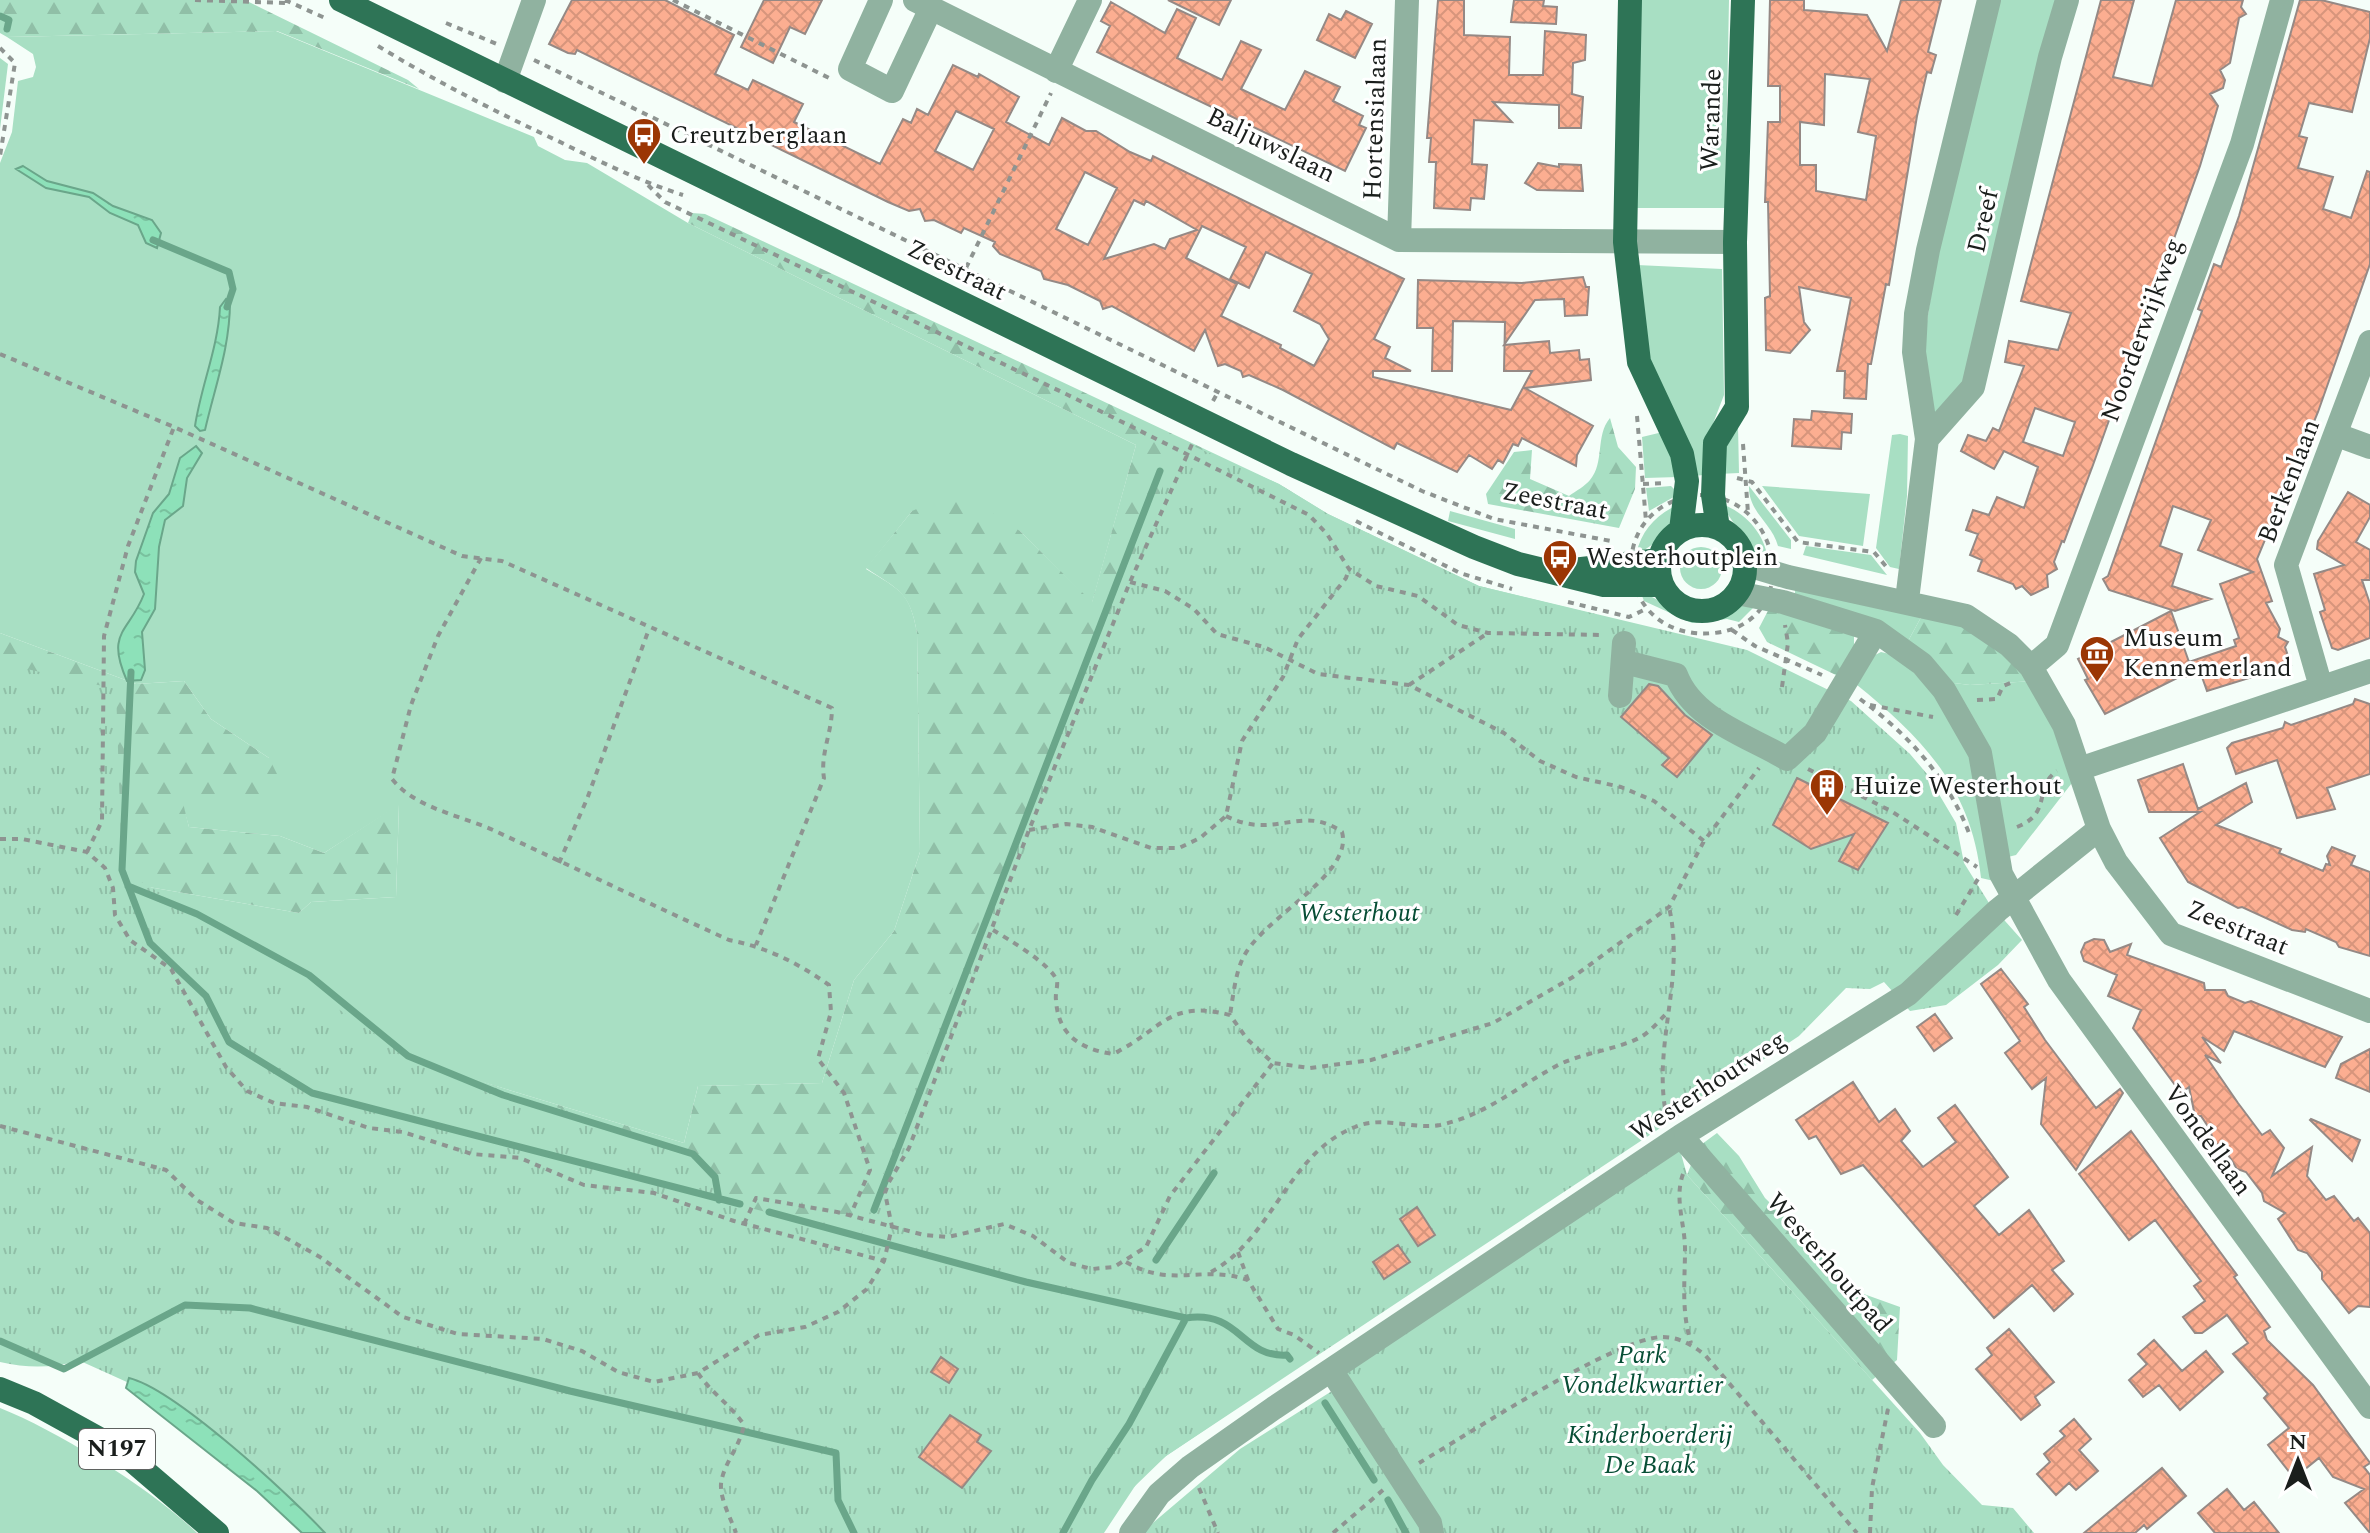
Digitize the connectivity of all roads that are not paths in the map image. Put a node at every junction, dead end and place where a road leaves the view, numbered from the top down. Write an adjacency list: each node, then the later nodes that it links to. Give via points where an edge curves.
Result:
1 (534, 0): 13 (street)
2 (881, 0): 10 (street, via 850,69 892,91)
3 (1090, 0): 12 (street)
4 (1407, 0): 14 (street, Hortensialaan)
5 (1630, 0): 15 (main road)
6 (1743, 0): 16 (main road, Warande)
7 (1989, 0): 19 (street, Dreef, via 1916,314 1914,352)
8 (2067, 0): 19 (street, Dreef, via 1973,387)
9 (2282, 0): 30 (street, Noorderwijkweg, via 2242,144 2057,645)
10 (923, 4): 12 (street, Baljuwslaan)
11 (337, 10): 13 (main road, Zeestraat)
12 (1059, 72): 14 (street, Baljuwslaan)
13 (505, 81): 25 (main road, Zeestraat, via 1291,464 1474,547)
14 (1399, 240): 15 (street, Baljuwslaan)
15 (1625, 242): 16 (street); 22 (main road, via 1639,362 1682,454 1687,481)
16 (1735, 242): 21 (main road, Warande, via 1737,407 1715,443)
17 (2370, 342): 18 (street, Berkenlaan)
18 (2337, 435): 20 (street); 32 (street, Berkenlaan, via 2286,565)
19 (1927, 439): 27 (street, Dreef)
20 (2370, 447)
21 (1718, 528): 22 (main road); 24 (main road, via 1739,546)
22 (1681, 530): 23 (main road)
23 (1659, 560): 25 (main road, Zeestraat); 26 (main road)
24 (1744, 564): 27 (street, via 1788,577); 28 (main road)
25 (1555, 572): 26 (main road, Zeestraat, via 1604,585)
26 (1662, 585): 28 (main road, via 1691,609 1716,608)
27 (1908, 592): 30 (street, via 1966,616)
28 (1737, 593): 29 (street)
29 (1876, 631): 33 (street, via 1815,733 1787,759 1717,722 1681,688 1678,664 1620,646); 36 (street, via 1922,664 1958,711 1980,753 2001,874)
30 (2031, 667): 34 (street, via 2064,725)
31 (2370, 671): 32 (street)
32 (2321, 687): 34 (street)
33 (1620, 696)
34 (2079, 769): 35 (street, Zeestraat)
35 (2099, 829): 36 (street, Westerhoutweg); 37 (street, Zeestraat, via 2116,862 2171,934)
36 (2012, 899): 38 (street, Westerhoutweg, via 1908,994); 41 (street, Vondellaan, via 2076,1006)
37 (2370, 1011)
38 (1687, 1143): 39 (street, Westerhoutweg); 42 (street, Westerhoutpad)
39 (1331, 1370): 44 (street, Westerhoutweg, via 1190,1467 1159,1494); 45 (street)
40 (0, 1389): 43 (main road, N197, via 121,1451)
41 (2370, 1407)
42 (1934, 1426)
43 (217, 1533)
44 (1131, 1533)
45 (1432, 1533)

